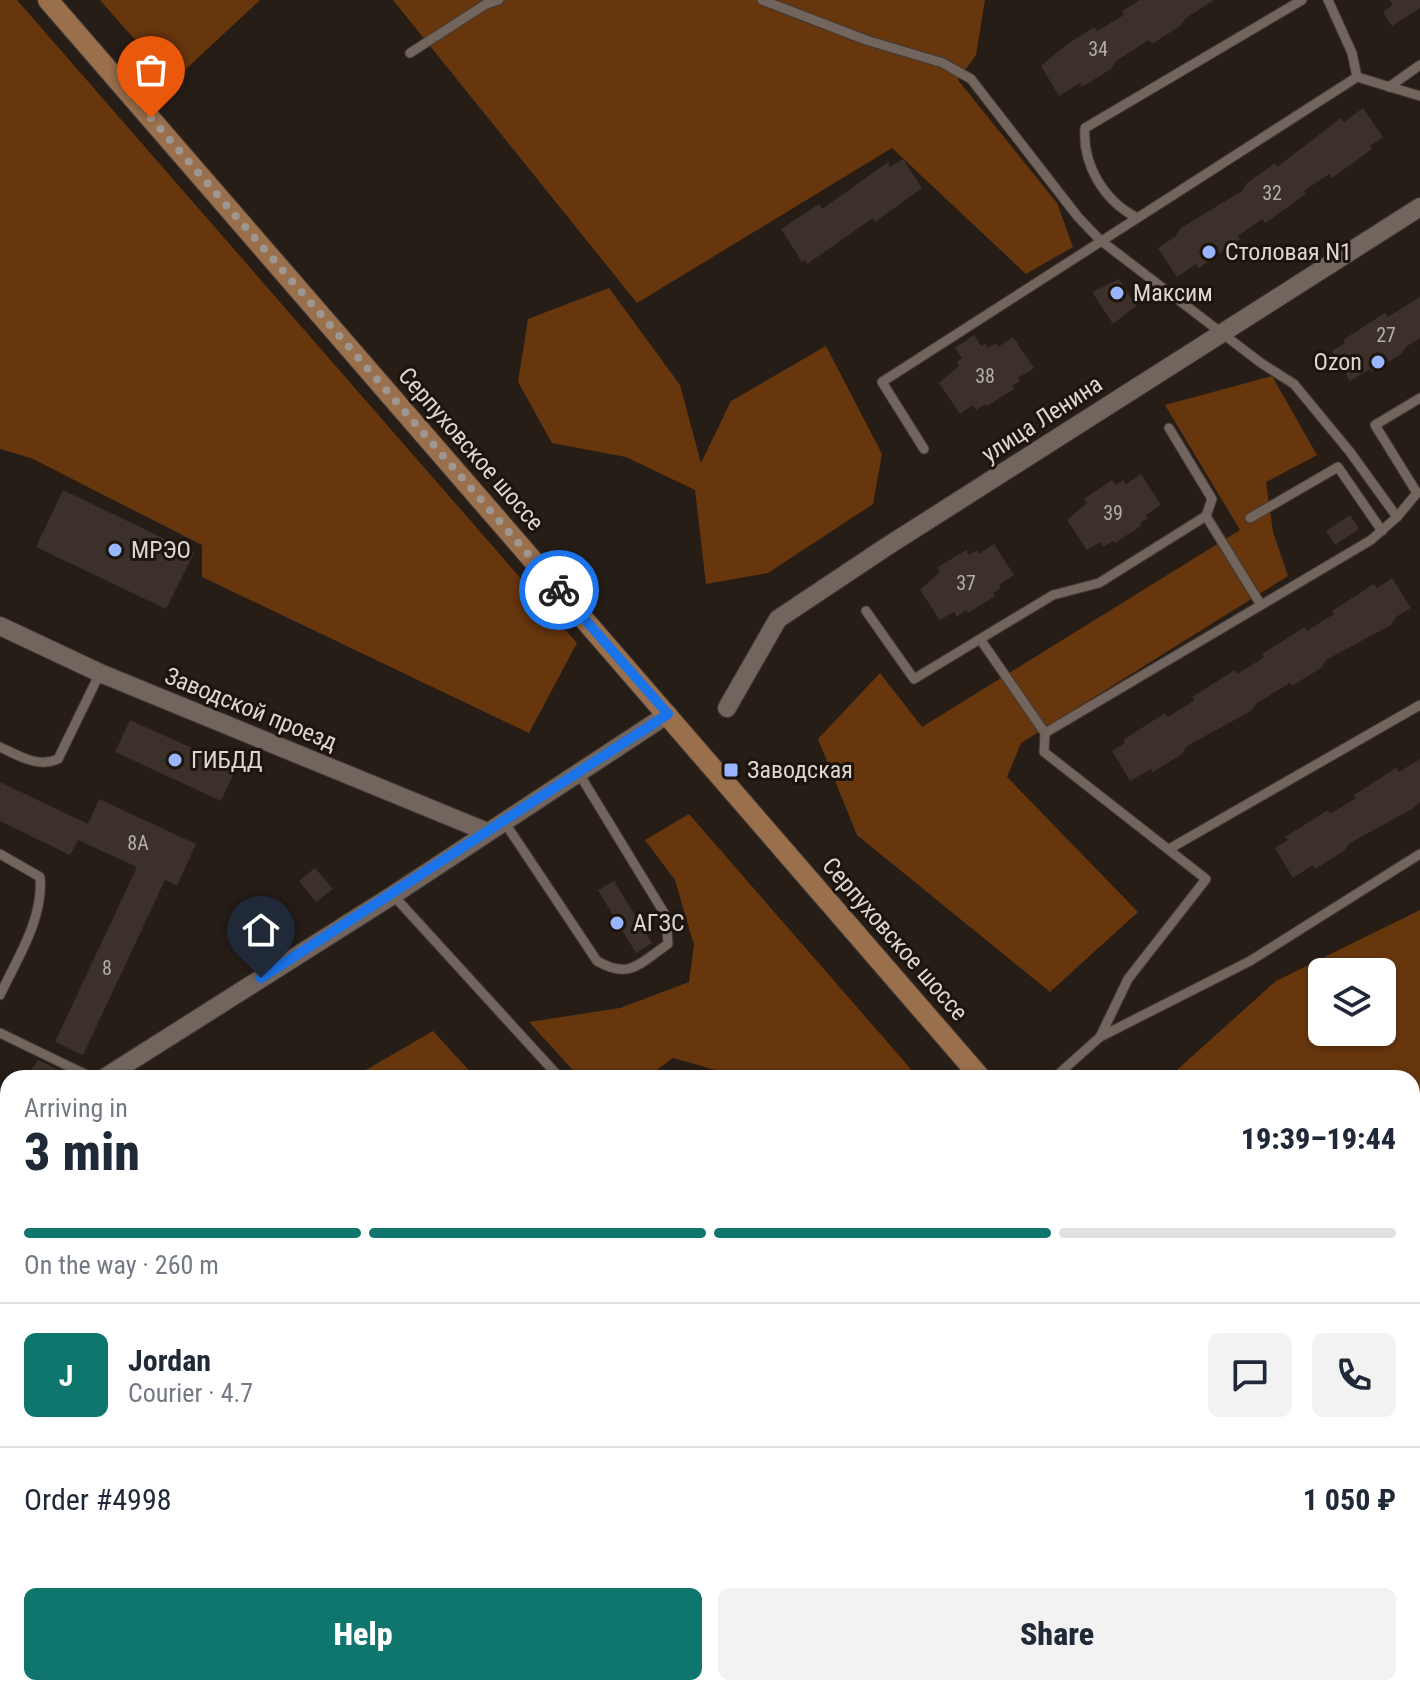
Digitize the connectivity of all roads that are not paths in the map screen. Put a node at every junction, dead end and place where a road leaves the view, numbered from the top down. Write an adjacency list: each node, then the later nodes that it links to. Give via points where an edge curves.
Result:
1 (48, 0): 30 (main road, Серпуховское шоссе)
2 (499, 0): 6 (lane)
3 (762, 0): 13 (lane, via 943,63 971,79)
4 (1302, 0): 12 (lane, via 1085,128 1083,150 1098,179 1115,207)
5 (1328, 0): 8 (lane)
6 (410, 53)
7 (1420, 65): 9 (lane)
8 (1357, 77): 9 (lane); 12 (lane)
9 (1389, 87): 10 (lane)
10 (1420, 96)
11 (1420, 207): 14 (street, улица Ленина)
12 (1136, 217): 13 (lane)
13 (1100, 240): 14 (lane); 17 (lane, via 882,382)
14 (1223, 332): 20 (lane, via 1294,384); 29 (street, улица Ленина, via 778,619)
15 (1420, 398): 18 (lane, via 1375,425)
16 (1169, 428): 19 (lane, via 1212,499)
17 (924, 449)
18 (1418, 492): 20 (lane)
19 (1206, 516): 23 (lane); 26 (lane, via 1099,583 1053,595)
20 (1397, 517): 22 (lane)
21 (1250, 518): 22 (lane, via 1338,467)
22 (1382, 531): 23 (lane)
23 (1261, 605): 31 (lane)
24 (866, 611): 26 (lane, via 914,679)
25 (0, 626): 27 (street, Заводской проезд)
26 (980, 639): 31 (lane)
27 (100, 673): 32 (lane, via 58,759 37,763); 35 (street, Заводской проезд)
28 (1420, 705): 36 (lane)
29 (727, 708)
30 (668, 714): 33 (street); 46 (main road, Серпуховское шоссе)
31 (1045, 733): 36 (lane, via 1044,752)
32 (0, 747)
33 (578, 772): 34 (street); 34 (lane, via 666,916 668,944 628,971 614,971 597,961)
34 (503, 820): 35 (street)
35 (485, 831): 39 (street)
36 (1169, 849): 42 (lane, via 1206,879 1128,979)
37 (0, 854): 40 (lane, via 31,869 40,877 41,888 33,923)
38 (1420, 854): 42 (lane, via 1250,961)
39 (393, 895): 44 (street); 45 (lane)
40 (0, 995)
41 (0, 1033): 43 (lane)
42 (1100, 1037): 47 (lane)
43 (76, 1070)
44 (117, 1070)
45 (553, 1070)
46 (974, 1070)
47 (1063, 1070)

